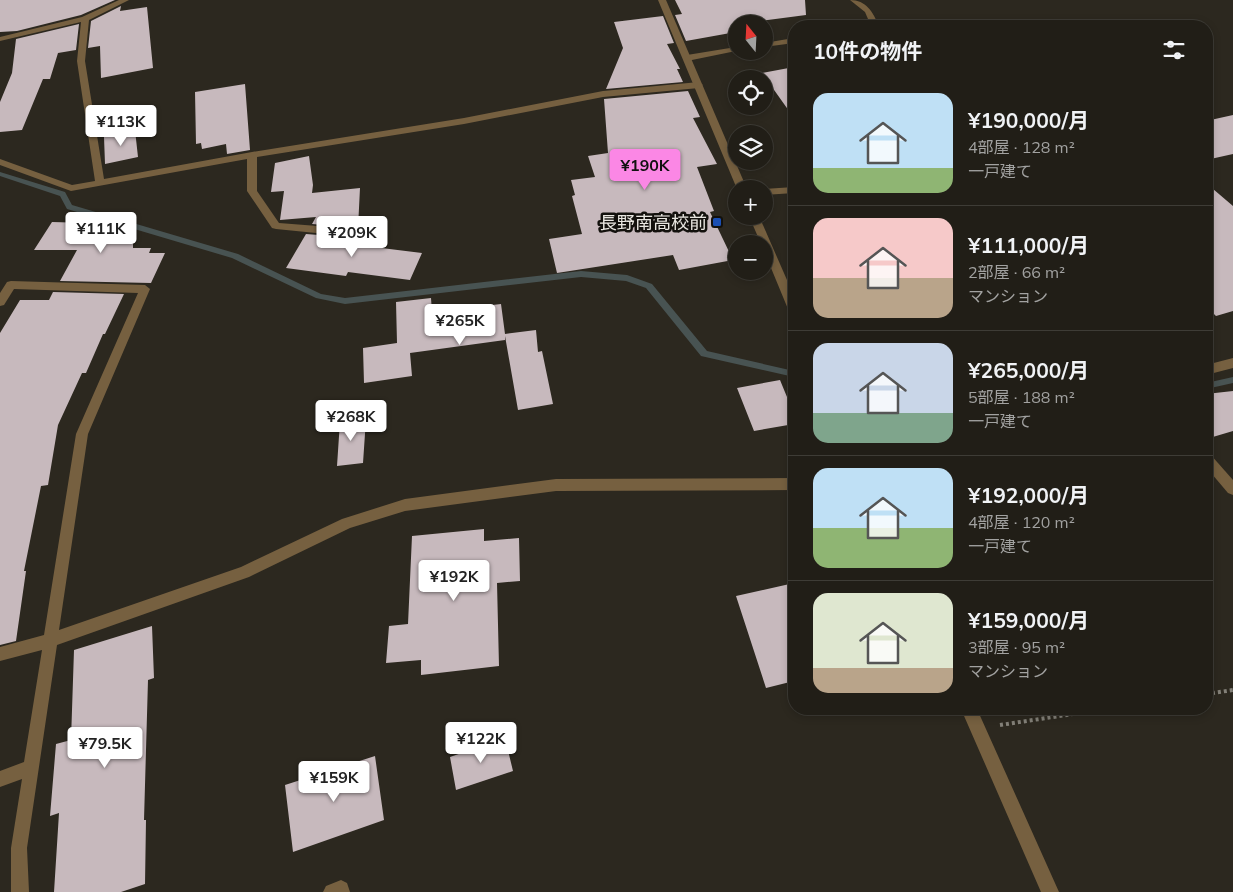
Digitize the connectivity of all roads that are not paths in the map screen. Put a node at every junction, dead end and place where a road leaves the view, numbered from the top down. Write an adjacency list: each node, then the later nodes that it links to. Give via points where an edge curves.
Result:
1 (125, 0): 4 (street)
2 (662, 0): 10 (street)
3 (854, 0): 5 (street, via 868,11)
4 (86, 19): 6 (street); 15 (street, via 81,61)
5 (872, 20)
6 (0, 40)
7 (788, 41): 8 (street)
8 (773, 44)
9 (728, 50): 10 (street)
10 (687, 58): 11 (street)
11 (699, 85): 12 (street, via 603,94 464,121); 14 (street)
12 (252, 155): 15 (street); 19 (street, via 252,191 276,226)
13 (0, 162): 15 (street, via 71,188)
14 (738, 180)
15 (100, 183)
16 (788, 190): 17 (street)
17 (773, 191)
18 (758, 225): 20 (street)
19 (356, 234)
20 (788, 295)
21 (0, 302): 27 (street, via 11,285 145,289 82,434)
22 (1233, 363): 23 (street)
23 (1213, 368)
24 (1213, 466): 26 (street)
25 (788, 484): 27 (street, via 556,484 405,506 347,523 244,572)
26 (1233, 489)
27 (51, 640): 28 (street); 30 (street)
28 (0, 654)
29 (972, 715): 35 (street)
30 (31, 768): 31 (street); 32 (street, via 19,848)
31 (0, 779)
32 (20, 892)
33 (332, 892): 34 (street, via 341,889)
34 (341, 892)
35 (1050, 892)

